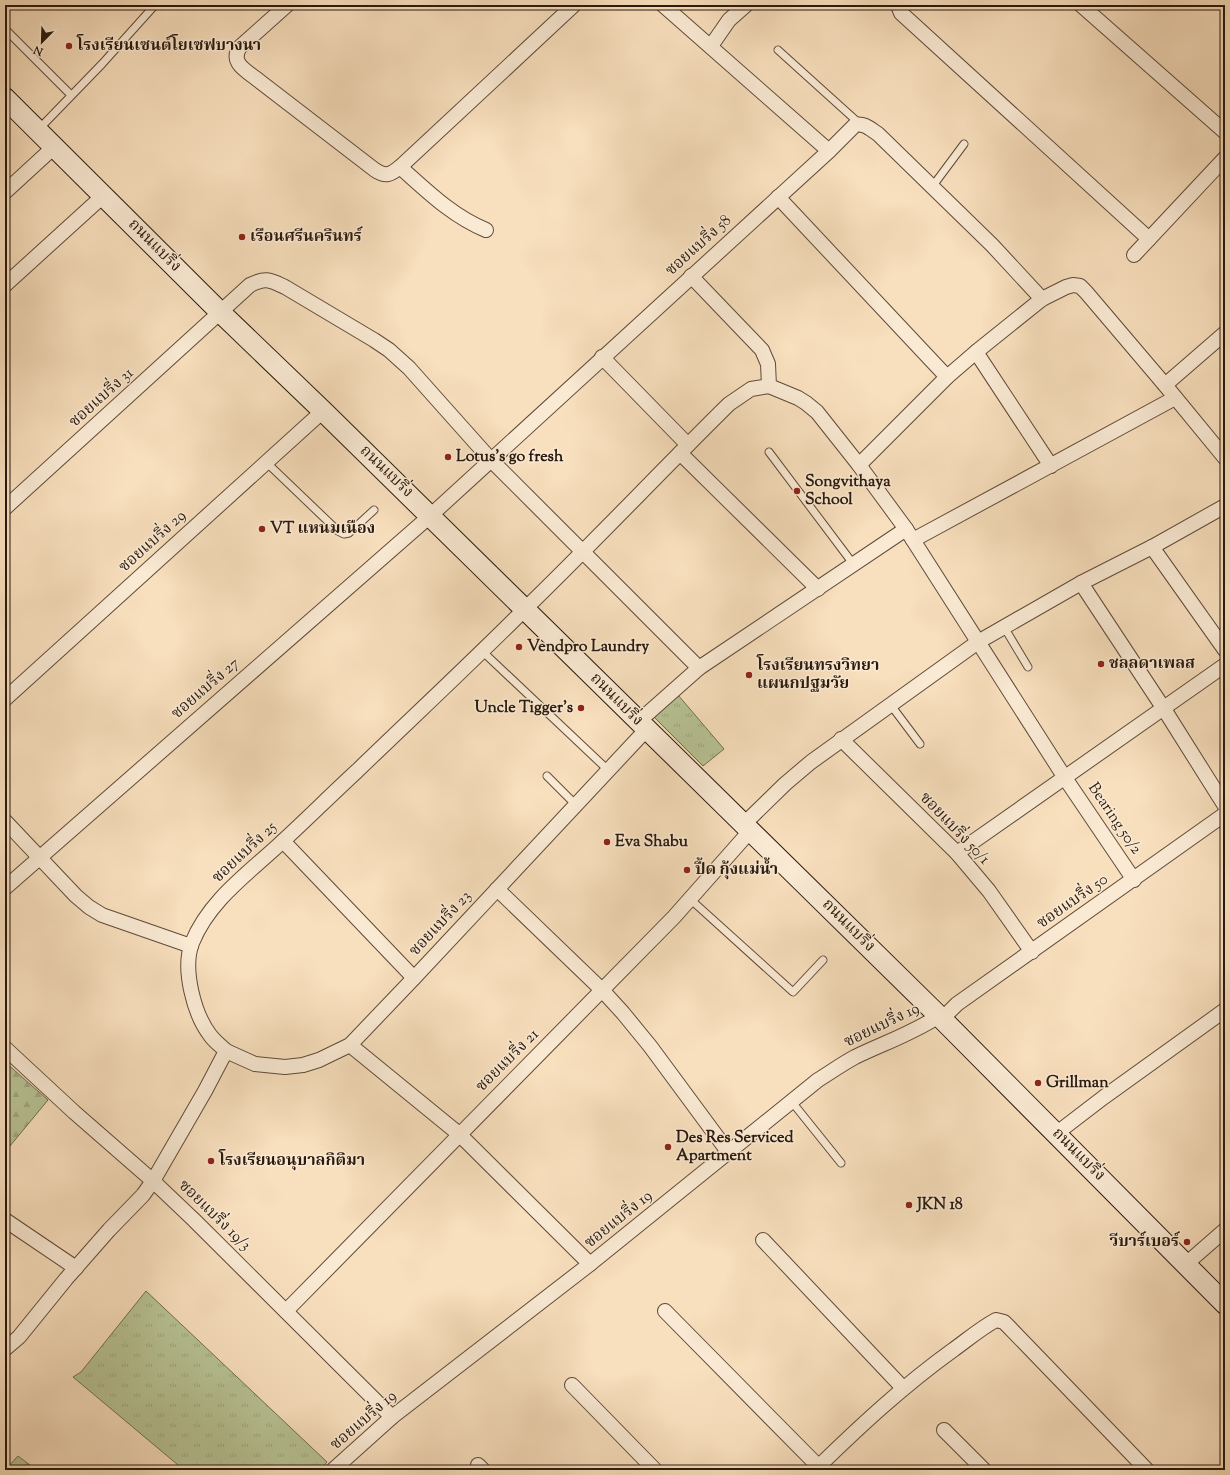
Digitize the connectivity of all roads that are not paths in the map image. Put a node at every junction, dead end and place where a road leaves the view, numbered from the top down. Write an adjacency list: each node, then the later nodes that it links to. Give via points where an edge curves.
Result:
1 (155, 5): 11 (lane)
2 (287, 5): 20 (street, via 240,47 236,60 258,80 381,174 388,174)
3 (574, 5): 20 (street)
4 (663, 5): 9 (street)
5 (746, 5): 9 (street, via 729,20)
6 (898, 5): 26 (street, via 901,13)
7 (1081, 5): 15 (street)
8 (5, 29): 11 (lane)
9 (711, 46): 18 (street)
10 (778, 50): 13 (lane)
11 (71, 95): 14 (lane)
12 (5, 98): 14 (main road, ถนนแบริ่ง)
13 (860, 124): 18 (street, ซอยแบริ่ง 58, via 855,125); 21 (street, via 878,134)
14 (38, 130): 17 (main road, ถนนแบริ่ง)
15 (1225, 132)
16 (964, 144): 21 (lane)
17 (54, 147): 22 (street); 23 (main road, ถนนแบริ่ง)
18 (829, 151): 24 (street, ซอยแบริ่ง 58)
19 (1225, 158): 26 (street)
20 (400, 167): 25 (street, via 449,210)
21 (932, 187): 30 (street, via 992,245)
22 (5, 192)
23 (102, 196): 29 (street); 31 (main road, ถนนแบริ่ง)
24 (778, 197): 28 (street, ซอยแบริ่ง 58); 35 (street)
25 (486, 230)
26 (1149, 239): 27 (street)
27 (1134, 255)
28 (691, 276): 34 (street, ซอยแบริ่ง 58); 37 (street, via 762,350 768,364)
29 (5, 285)
30 (1042, 299): 33 (street); 36 (street, via 1066,287 1080,286)
31 (220, 312): 39 (main road, ถนนแบริ่ง); 43 (street, ซอยแบริ่ง 31, via 250,285 261,280 270,280 285,287 389,350 409,368); 48 (street, ซอยแบริ่ง 31)
32 (1225, 333): 36 (street)
33 (976, 352): 35 (street); 46 (street)
34 (602, 357): 40 (street); 43 (street, ซอยแบริ่ง 58)
35 (947, 377): 45 (street)
36 (1165, 385): 38 (street)
37 (769, 386): 40 (street, ซอยแบริ่ง 25, via 750,389 741,394); 45 (street, Bearing 50/2, via 798,398 817,412)
38 (1175, 398): 42 (street); 46 (street, ซอยแบริ่ง 23)
39 (323, 411): 44 (street, ซอยแบริ่ง 29); 50 (main road, ถนนแบริ่ง)
40 (684, 449): 53 (street, ซอยแบริ่ง 25); 56 (street)
41 (769, 452): 54 (lane)
42 (1225, 458)
43 (491, 460): 50 (street, ซอยแบริ่ง 58); 53 (street)
44 (266, 462): 49 (lane, via 344,534 349,533); 65 (street, ซอยแบริ่ง 29)
45 (859, 464): 51 (street, Bearing 50/2)
46 (1051, 466): 51 (street, ซอยแบริ่ง 23)
47 (1225, 506): 52 (street, ซอยแบริ่ง 21)
48 (5, 508)
49 (374, 510)
50 (430, 516): 57 (main road, ถนนแบริ่ง); 81 (street, ซอยแบริ่ง 27)
51 (910, 535): 54 (street, ซอยแบริ่ง 23); 59 (street, Bearing 50/2)
52 (1152, 547): 55 (street, ซอยแบริ่ง 21); 60 (street)
53 (584, 552): 57 (street, ซอยแบริ่ง 25); 64 (street)
54 (854, 565): 56 (street, ซอยแบริ่ง 23)
55 (1082, 584): 58 (street, ซอยแบริ่ง 21); 67 (street)
56 (818, 589): 64 (street, ซอยแบริ่ง 23)
57 (525, 610): 61 (street, ซอยแบริ่ง 25); 68 (main road, ถนนแบริ่ง)
58 (1004, 628): 59 (street, ซอยแบริ่ง 21); 63 (lane)
59 (978, 642): 66 (street, ซอยแบริ่ง 21); 73 (street, Bearing 50/2)
60 (1225, 650)
61 (482, 652): 71 (lane); 79 (street, ซอยแบริ่ง 25)
62 (1225, 665): 67 (street)
63 (1028, 667)
64 (699, 668): 68 (street, ซอยแบริ่ง 23)
65 (5, 699)
66 (890, 704): 69 (street, ซอยแบริ่ง 21); 70 (lane)
67 (1164, 709): 73 (street); 75 (street)
68 (642, 726): 71 (street, ซอยแบริ่ง 23); 78 (main road, ถนนแบริ่ง)
69 (841, 739): 78 (street, ซอยแบริ่ง 21, via 785,784); 80 (street, ซอยแบริ่ง 50/1)
70 (920, 744)
71 (608, 770): 74 (street, ซอยแบริ่ง 23)
72 (547, 776): 74 (lane)
73 (1065, 778): 80 (street); 82 (street, Bearing 50/2)
74 (576, 805): 84 (street, ซอยแบริ่ง 23)
75 (1225, 806)
76 (1225, 814): 82 (street, ซอยแบริ่ง 50)
77 (5, 821): 81 (street)
78 (748, 827): 85 (street, ซอยแบริ่ง 21); 92 (main road, ถนนแบริ่ง)
79 (283, 841): 86 (street, ซอยแบริ่ง 25, via 220,899 198,929); 89 (street)
80 (957, 853): 87 (street, ซอยแบริ่ง 50/1, via 989,891)
81 (38, 857): 83 (street, ซอยแบริ่ง 27); 86 (street, via 89,908 102,915)
82 (1134, 880): 87 (street, ซอยแบริ่ง 50)
83 (5, 888)
84 (496, 889): 89 (street, ซอยแบริ่ง 23); 90 (street)
85 (690, 899): 88 (lane, via 793,992); 90 (street, ซอยแบริ่ง 21)
86 (191, 946): 95 (street, ซอยแบริ่ง 25, via 189,974 198,1014 210,1036)
87 (1032, 952): 92 (street, ซอยแบริ่ง 50)
88 (823, 960)
89 (414, 978): 93 (street, ซอยแบริ่ง 23)
90 (602, 990): 98 (street, ซอยแบริ่ง 21); 99 (street, via 650,1046)
91 (1225, 1010): 97 (street)
92 (941, 1018): 96 (street, ซอยแบริ่ง 19, via 841,1065); 97 (main road, ถนนแบริ่ง)
93 (350, 1044): 95 (street, ซอยแบริ่ง 23, via 303,1066 255,1064); 98 (street)
94 (5, 1048): 101 (street, ซอยแบริ่ง 19/3)
95 (226, 1051): 101 (street)
96 (792, 1102): 99 (street, ซอยแบริ่ง 19); 100 (lane)
97 (1056, 1133): 106 (main road, ถนนแบริ่ง)
98 (459, 1134): 105 (street); 109 (street, ซอยแบริ่ง 21)
99 (729, 1153): 105 (street, ซอยแบริ่ง 19)
100 (841, 1163)
101 (153, 1181): 107 (street); 109 (street, ซอยแบริ่ง 19/3)
102 (5, 1220): 107 (street)
103 (1225, 1230): 106 (street)
104 (763, 1240): 113 (street)
105 (590, 1264): 114 (street, ซอยแบริ่ง 19)
106 (1186, 1264): 108 (main road, ถนนแบริ่ง)
107 (76, 1268): 111 (street, via 19,1337)
108 (1225, 1304)
109 (286, 1311): 114 (street, ซอยแบริ่ง 19/3)
110 (665, 1312): 116 (street)
111 (5, 1349)
112 (572, 1385): 118 (street)
113 (903, 1388): 116 (street); 120 (street, via 990,1323 1000,1321 1009,1327)
114 (392, 1418): 117 (street, ซอยแบริ่ง 19)
115 (944, 1430): 119 (street)
116 (816, 1468)
117 (333, 1470)
118 (654, 1470)
119 (984, 1470)
120 (1147, 1470)

